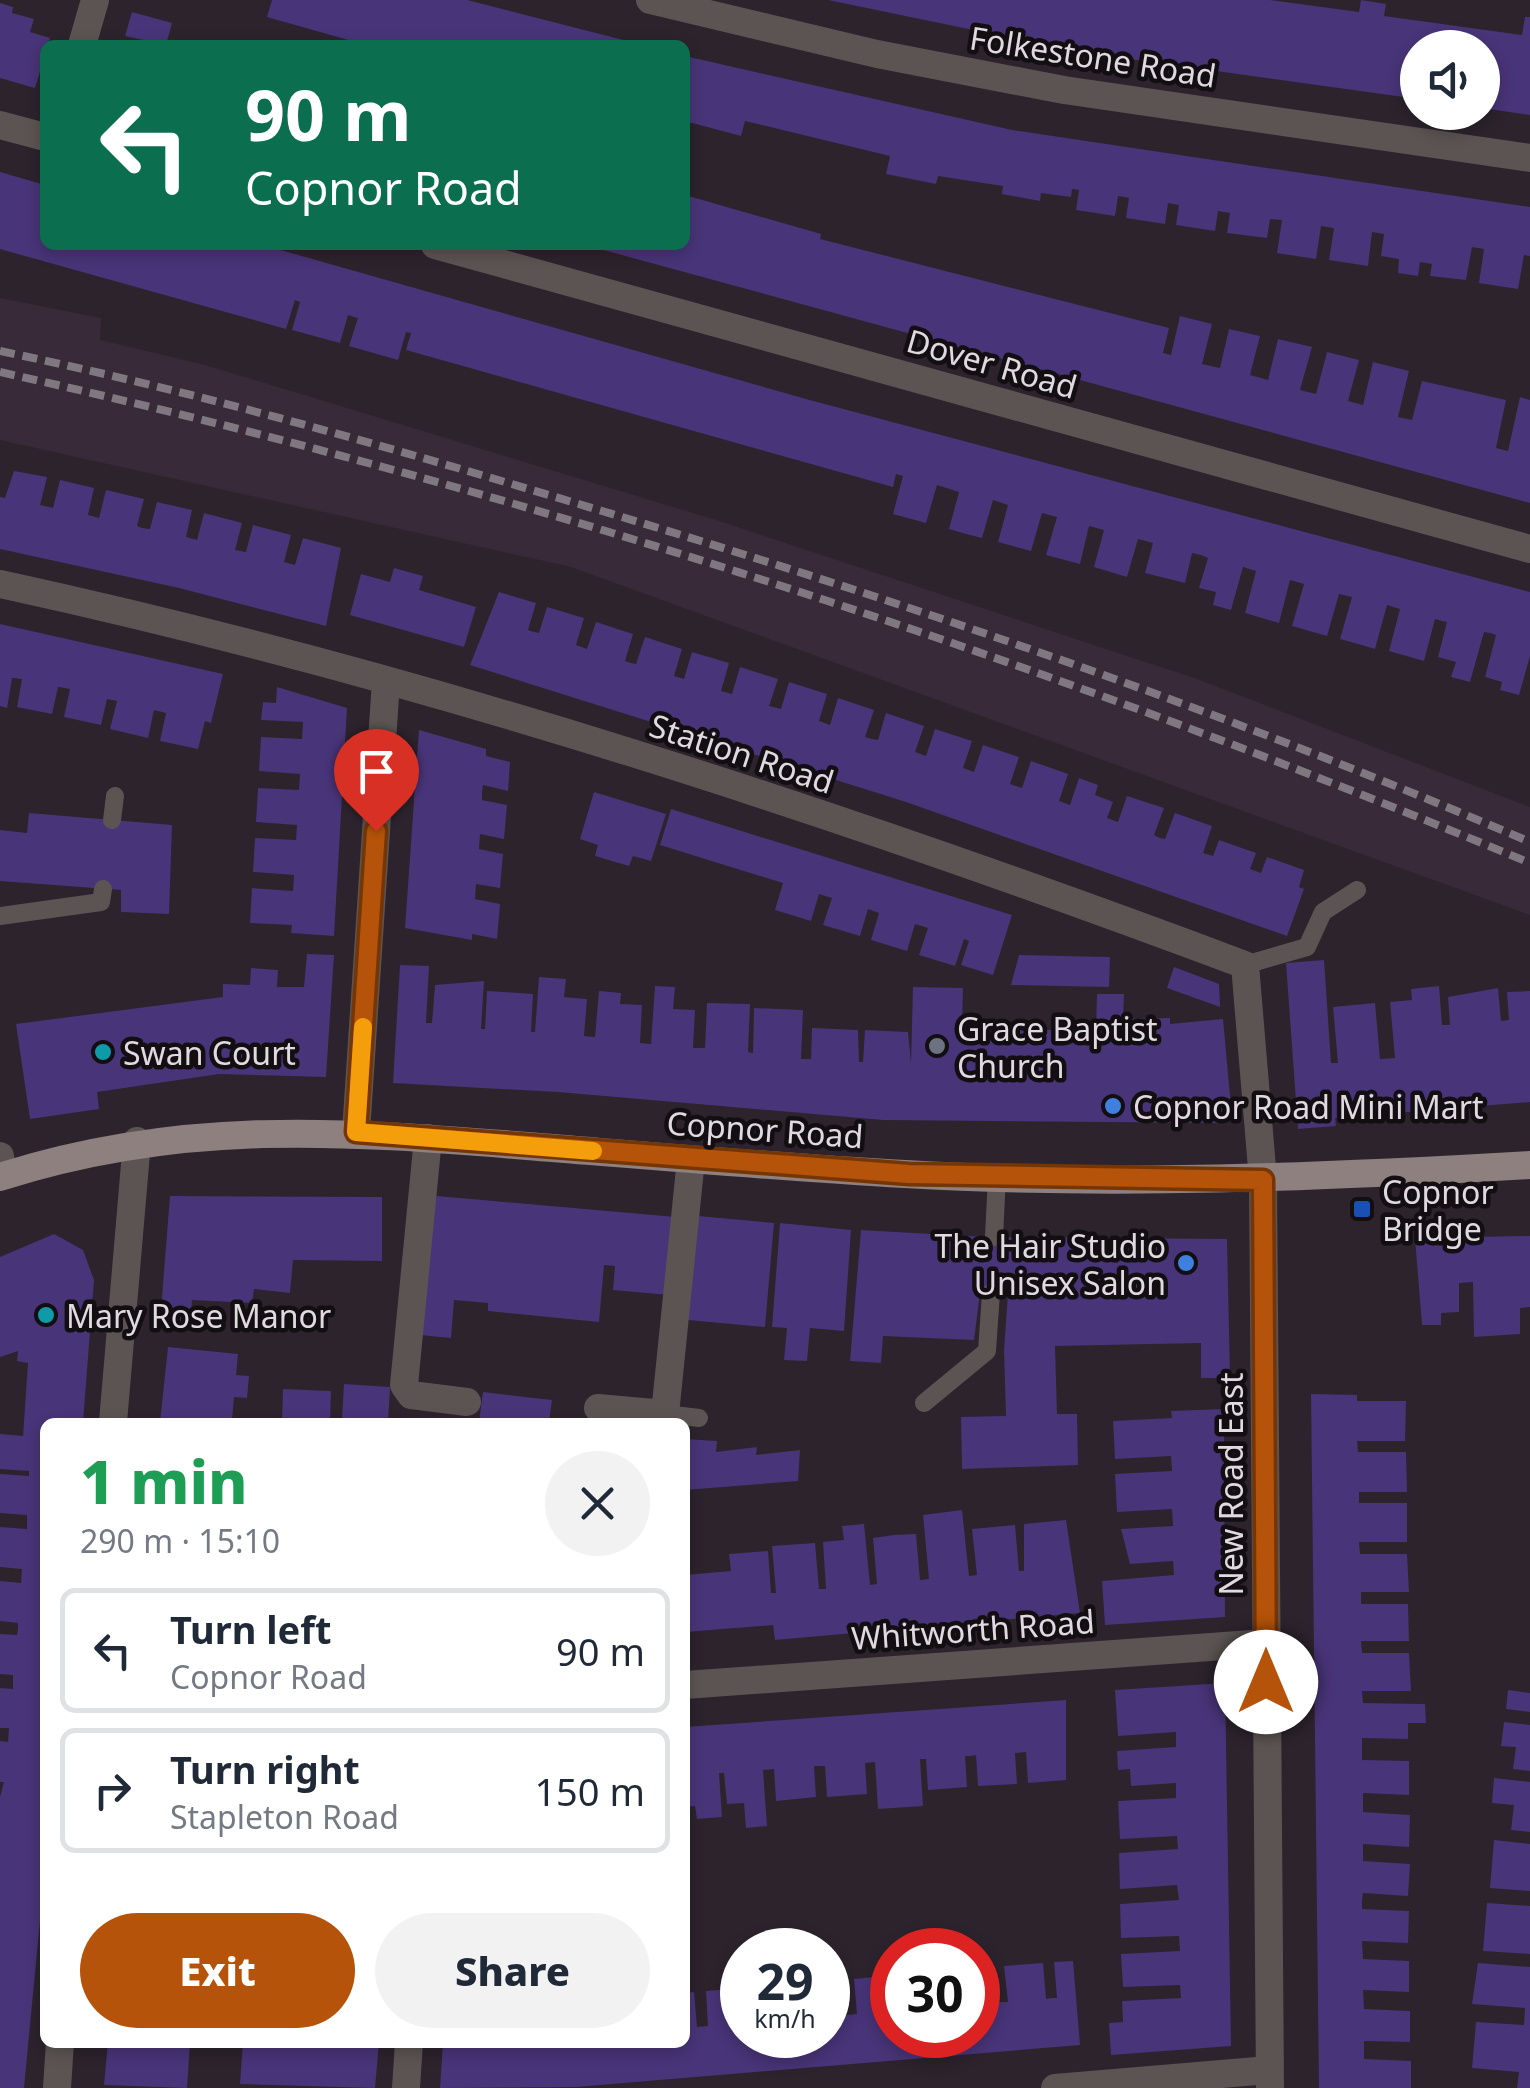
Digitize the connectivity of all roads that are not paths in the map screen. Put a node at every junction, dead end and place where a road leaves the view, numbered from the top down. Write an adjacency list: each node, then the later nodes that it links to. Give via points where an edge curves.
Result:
1 (95, 0): 3 (street)
2 (650, 0): 6 (street, Folkestone Road, via 1064,90)
3 (83, 40)
4 (0, 126): 5 (street)
5 (40, 136)
6 (1530, 158)
7 (453, 250): 8 (street, Dover Road)
8 (1530, 549)
9 (0, 584): 10 (street, Station Road)
10 (386, 680): 16 (street, Station Road, via 844,822); 17 (street)
11 (115, 796): 12 (lane)
12 (112, 820)
13 (103, 889): 15 (lane, via 101,902)
14 (1357, 890): 16 (lane, via 1323,912 1307,947)
15 (0, 916)
16 (1246, 964): 24 (street)
17 (356, 1132): 18 (main road, Copnor Road); 19 (main road, Copnor Road)
18 (428, 1138): 20 (main road, Copnor Road); 27 (street, via 404,1385 410,1395)
19 (137, 1141): 22 (main road, Copnor Road); 31 (street)
20 (692, 1158): 23 (main road, Copnor Road); 30 (street)
21 (1530, 1166): 24 (main road, Copnor Road)
22 (1, 1170)
23 (997, 1176): 24 (main road, Copnor Road); 25 (lane)
24 (1263, 1180): 33 (street, New Road East)
25 (994, 1237)
26 (991, 1293): 28 (lane, via 987,1350)
27 (467, 1402)
28 (924, 1403)
29 (598, 1408): 30 (street)
30 (665, 1414): 32 (lane)
31 (113, 1418)
32 (699, 1418)
33 (1266, 1644): 34 (street, Whitworth Road); 37 (street, New Road East)
34 (690, 1685)
35 (60, 2048): 38 (street)
36 (409, 2048): 39 (street)
37 (1269, 2079): 40 (street)
38 (57, 2088)
39 (406, 2088)
40 (1055, 2088)

